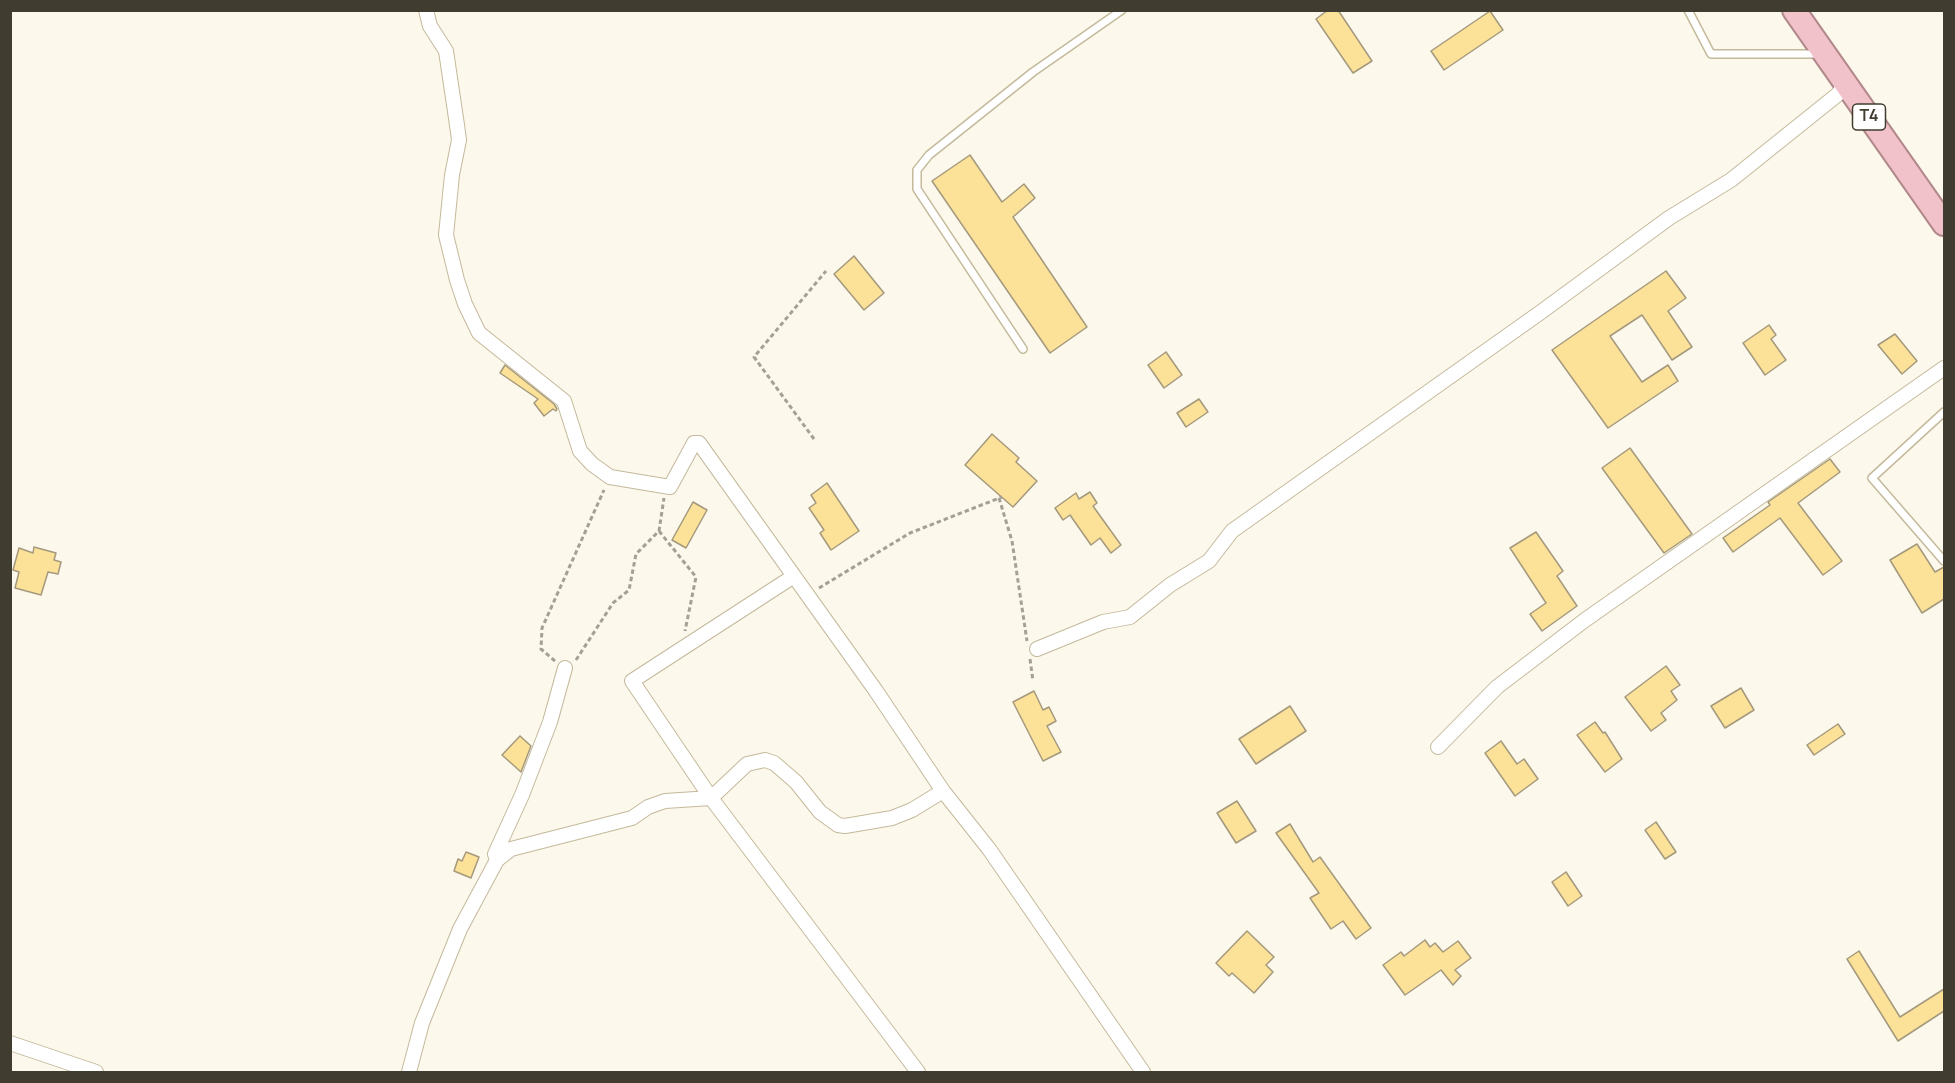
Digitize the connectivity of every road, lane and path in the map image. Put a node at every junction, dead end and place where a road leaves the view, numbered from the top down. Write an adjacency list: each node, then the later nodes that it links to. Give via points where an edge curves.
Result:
1 (426, 10): 13 (street, via 430,26 446,51 459,140 446,236 465,304 479,333 564,401 580,451)
2 (1122, 10): 9 (lane, via 1033,72 929,155 917,170 917,189)
3 (1688, 10): 5 (lane, via 1711,54)
4 (1794, 10): 5 (highway, T4)
5 (1825, 54): 6 (highway, T4)
6 (1846, 84): 7 (highway, T4); 20 (street, via 1731,180 1669,218 1232,531 1209,561 1130,617 1102,622)
7 (1944, 224)
8 (826, 271): 12 (path, via 754,357)
9 (1023, 349)
10 (1944, 369): 23 (street, via 1585,620 1497,687)
11 (1944, 412): 16 (lane, via 1872,478)
12 (814, 439)
13 (610, 477): 14 (street); 21 (path, via 542,628 541,649)
14 (665, 487): 15 (path); 17 (street, via 670,487 694,443 699,443)
15 (659, 531): 19 (path, via 696,577); 21 (path, via 636,554 629,590 613,603 568,671)
16 (1944, 561)
17 (794, 576): 18 (street); 19 (street)
18 (808, 595): 20 (path, via 910,533 1001,498); 24 (street)
19 (682, 647): 25 (street, via 632,681)
20 (1031, 651): 22 (path)
21 (565, 668): 26 (street, via 550,722 495,855)
22 (1033, 681)
23 (1438, 747)
24 (943, 791): 25 (street, via 892,818 838,825 820,812 796,782 765,760 747,764); 31 (street, via 989,849)
25 (711, 798): 26 (street, via 665,801 632,818 511,849); 30 (street)
26 (497, 860): 29 (street, via 460,929 422,1023)
27 (10, 1043): 28 (street)
28 (96, 1072)
29 (409, 1072)
30 (918, 1072)
31 (1143, 1072)

